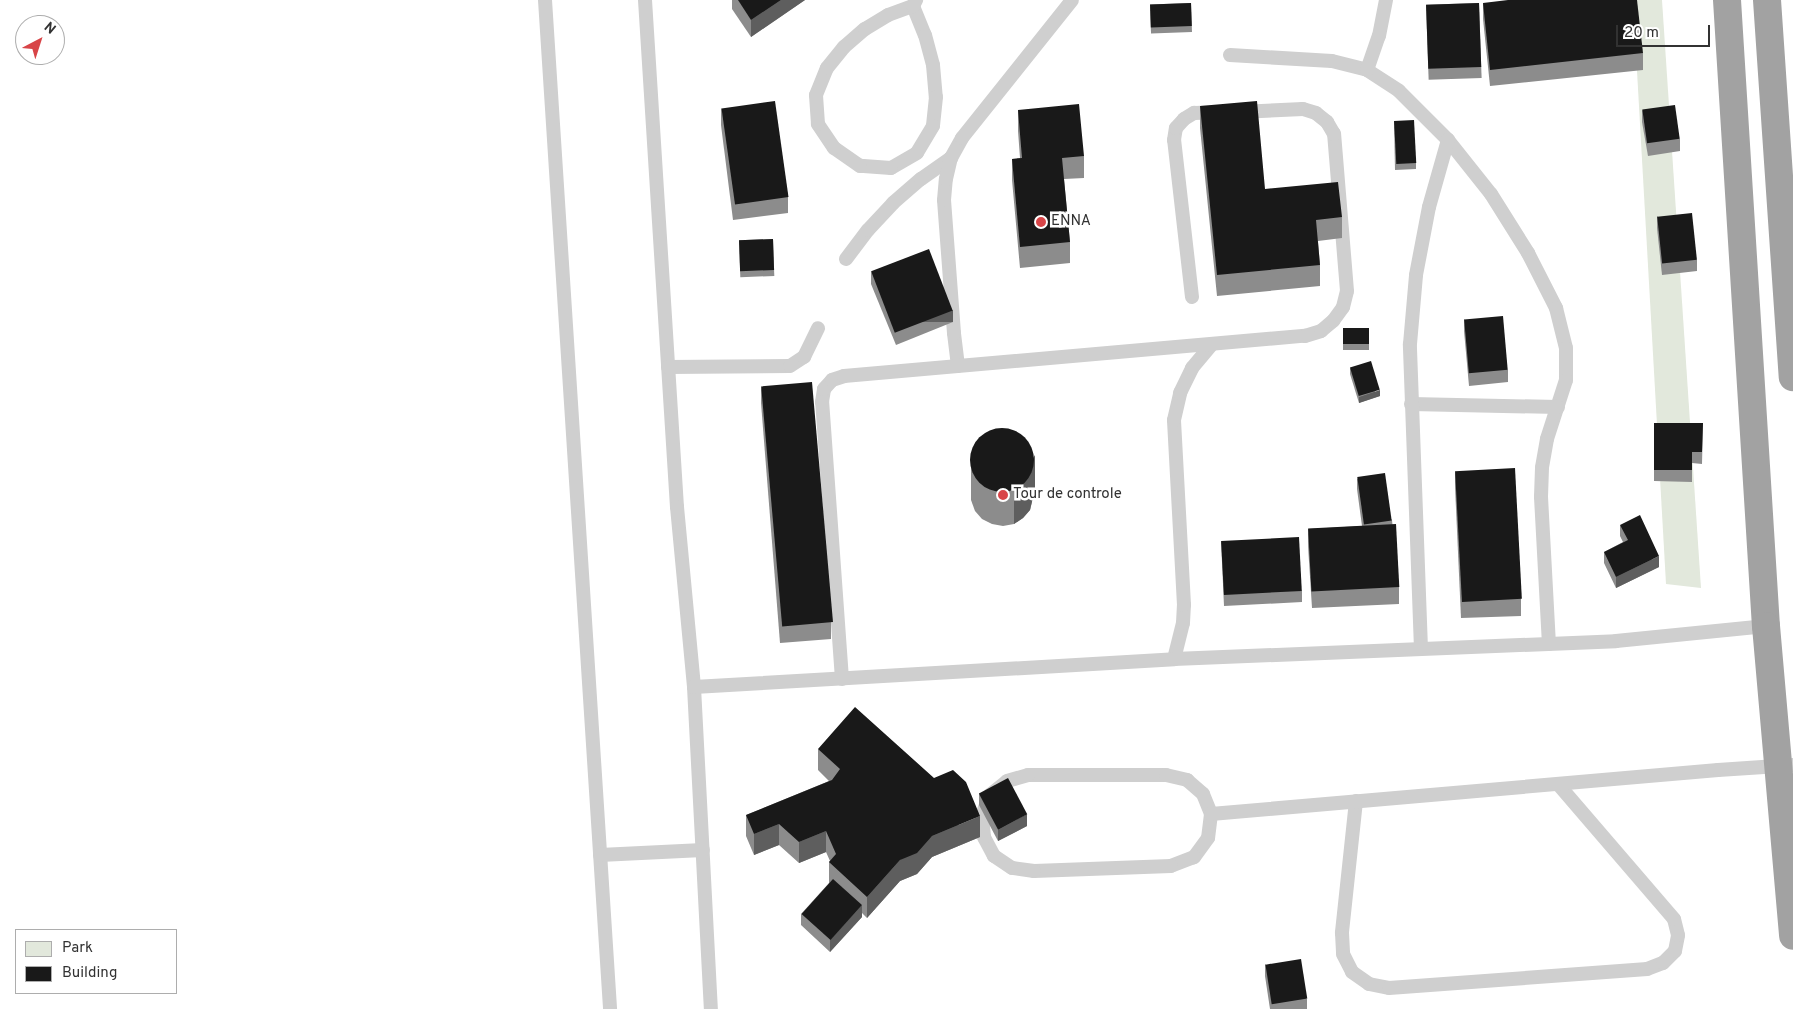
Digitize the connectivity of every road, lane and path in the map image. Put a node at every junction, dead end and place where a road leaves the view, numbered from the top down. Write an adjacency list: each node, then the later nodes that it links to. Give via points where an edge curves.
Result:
1 (545, 0): 32 (lane)
2 (645, 0): 17 (lane)
3 (1072, 0): 11 (lane, via 962,138)
4 (1386, 0): 9 (lane, via 1379,36)
5 (1727, 0): 21 (highway)
6 (1767, 0): 18 (highway)
7 (915, 3): 7 (lane, via 865,29 844,47 827,68 816,95 818,124 834,148 860,166 891,168 917,152 933,126 936,97 933,66)
8 (1230, 55): 9 (lane, via 1332,61)
9 (1367, 70): 10 (lane, via 1399,91)
10 (1448, 140): 19 (lane, via 1429,207 1416,275 1410,344); 20 (lane, via 1491,194 1556,308 1566,348 1566,380)
11 (951, 158): 12 (lane, via 893,203); 16 (lane, via 944,200)
12 (846, 259)
13 (1192, 297): 15 (lane, via 1174,140 1176,128 1194,113 1303,109 1316,114 1334,134 1347,291 1342,307 1334,321 1321,331 1305,336)
14 (818, 328): 17 (lane, via 804,357 790,366)
15 (1212, 344): 16 (lane); 24 (lane, via 1192,368 1180,393 1174,420 1184,605)
16 (958, 366): 25 (lane, via 844,376 832,380 824,389 822,402)
17 (668, 367): 26 (lane)
18 (1793, 377)
19 (1411, 404): 20 (lane); 23 (lane)
20 (1558, 406): 22 (lane, via 1547,439 1540,497)
21 (1766, 626): 22 (lane, via 1616,641); 27 (highway)
22 (1549, 644): 23 (lane)
23 (1421, 649): 24 (lane)
24 (1174, 659): 25 (lane)
25 (842, 679): 26 (lane)
26 (694, 687): 31 (lane)
27 (1785, 766): 28 (lane); 33 (highway)
28 (1558, 784): 29 (lane); 29 (lane, via 1674,919 1678,935 1675,951 1663,964 1647,968 1389,988 1369,984 1352,972 1343,954 1342,933)
29 (1356, 802): 30 (lane)
30 (1211, 814): 30 (lane, via 1203,794 1187,780 1166,775 1028,775 1007,781 990,795 982,816 984,837 994,856 1012,868 1034,871 1172,866 1194,857 1204,844 1208,838)
31 (703, 850): 32 (lane); 35 (lane)
32 (600, 855): 34 (lane)
33 (1793, 936)
34 (610, 1009)
35 (711, 1009)

